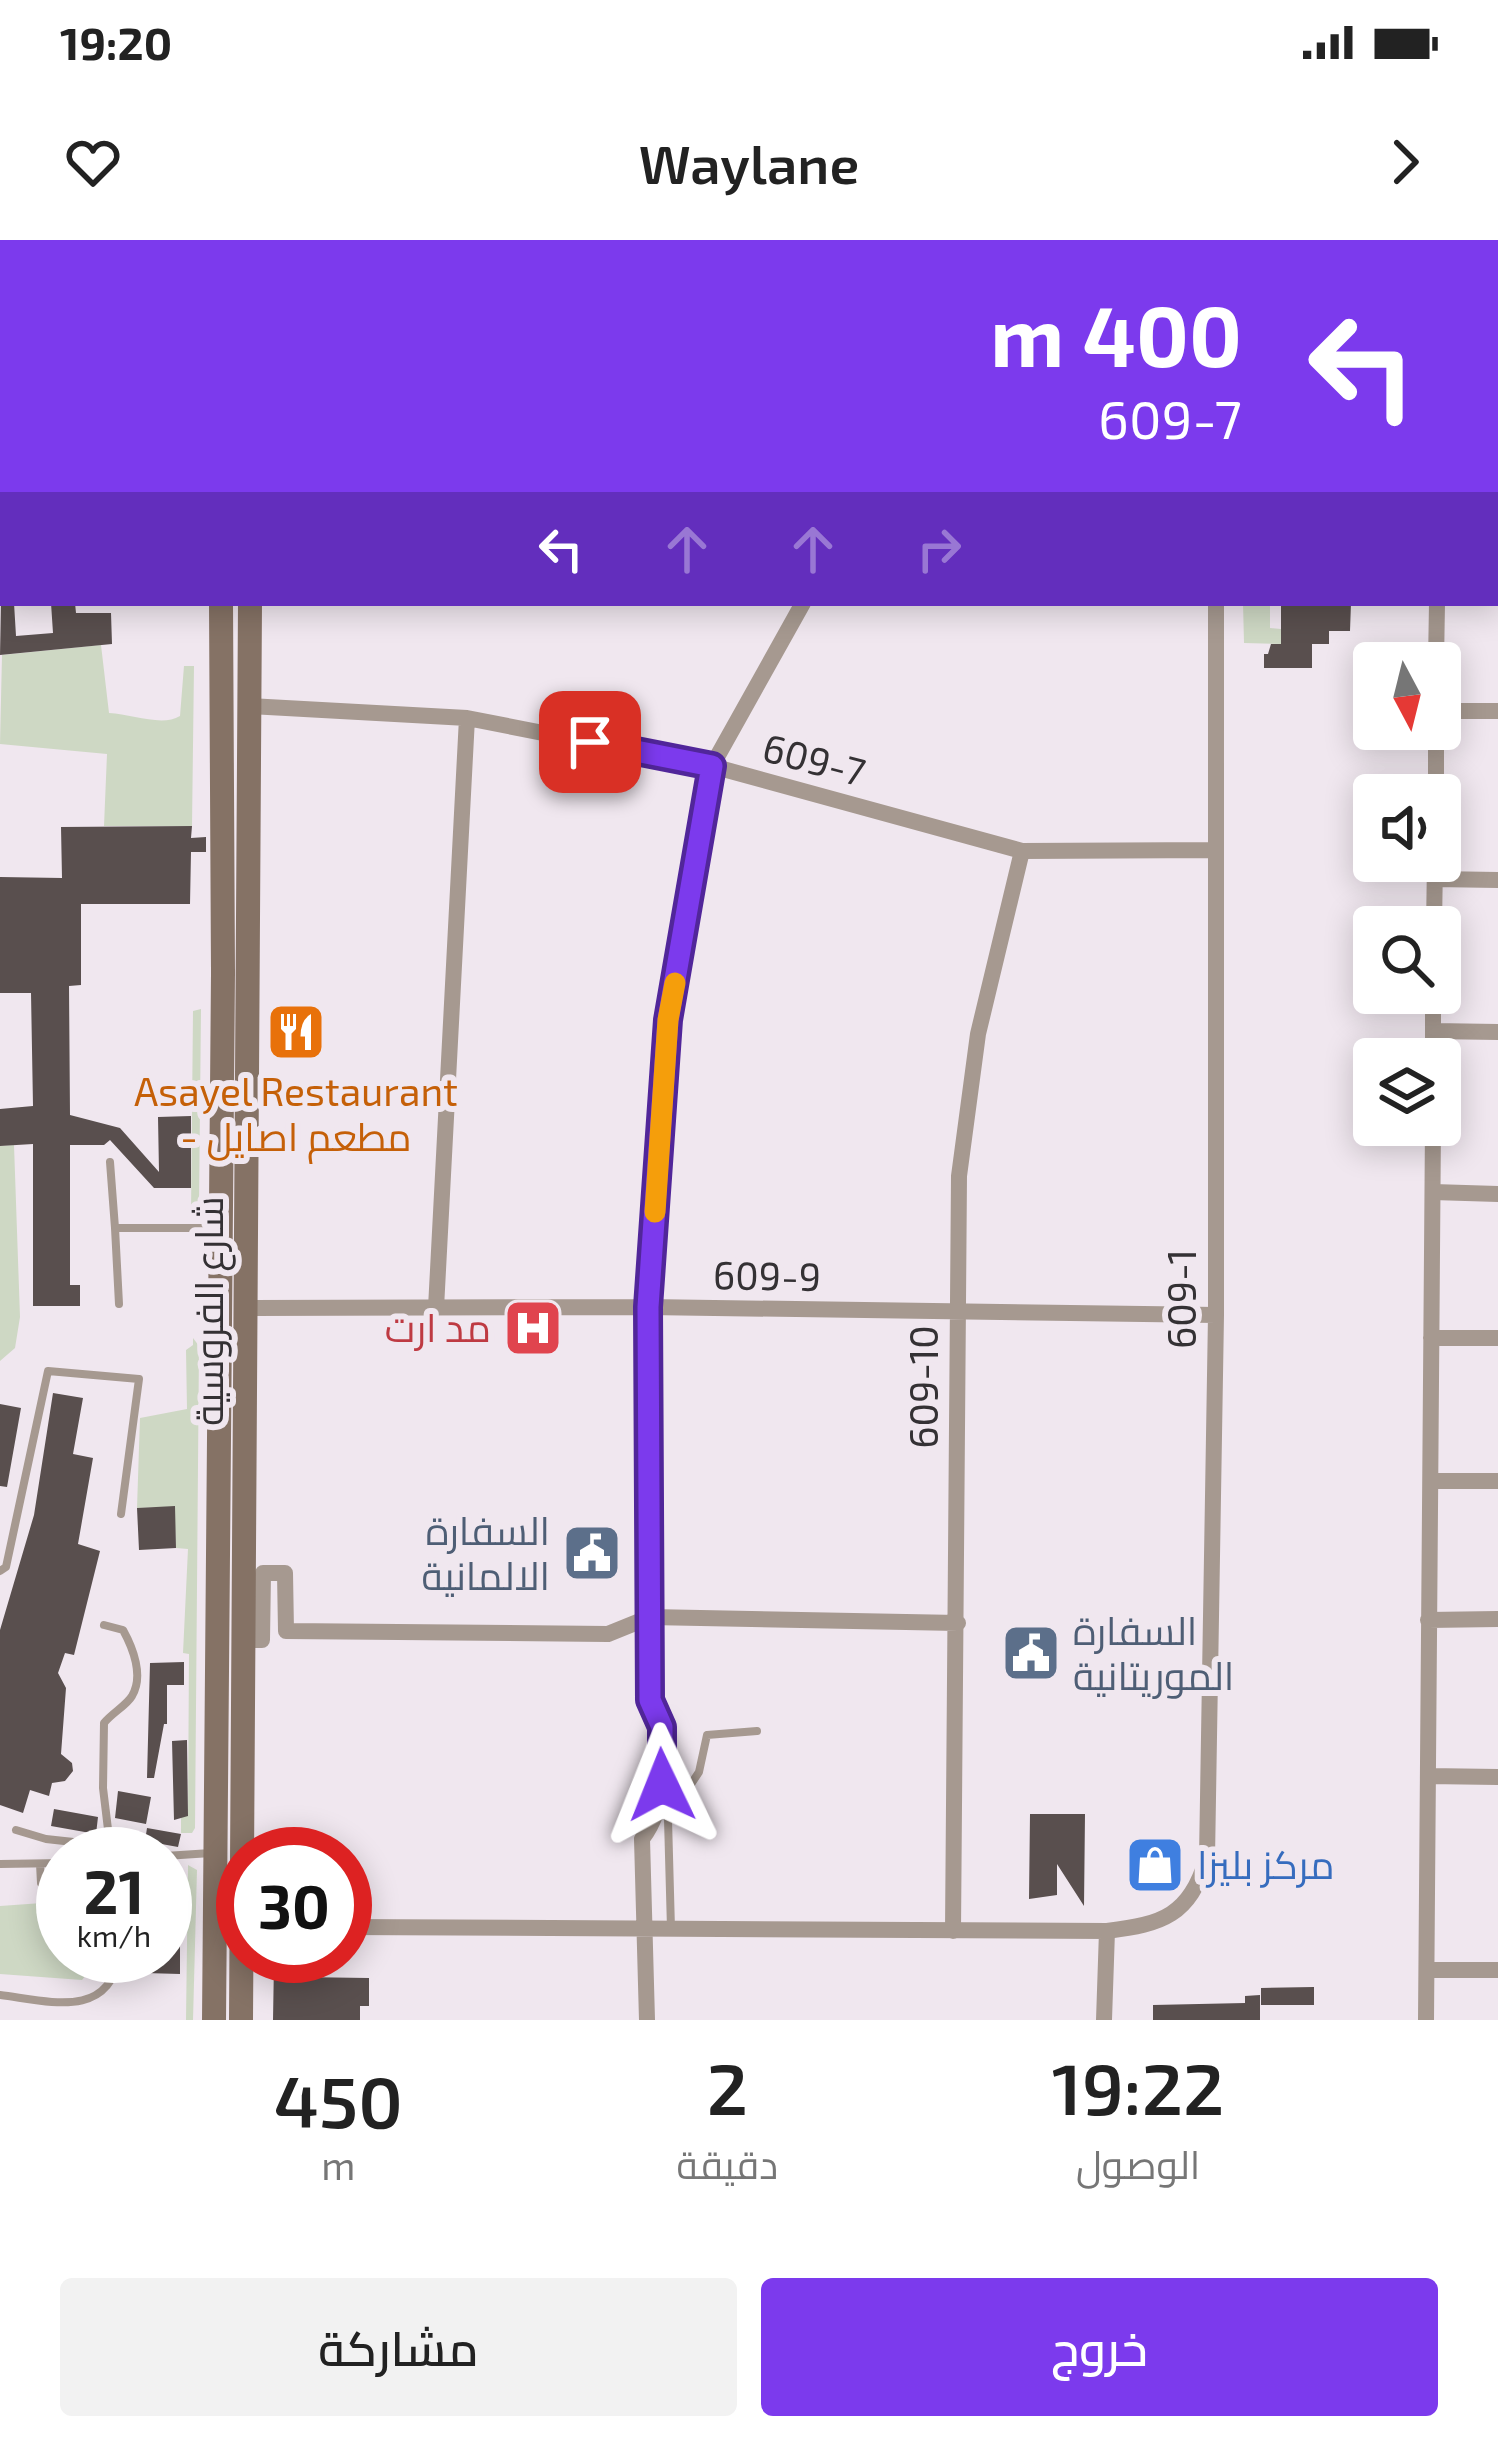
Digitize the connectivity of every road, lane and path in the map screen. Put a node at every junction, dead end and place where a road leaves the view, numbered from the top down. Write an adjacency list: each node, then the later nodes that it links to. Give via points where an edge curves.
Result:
1 (221, 606): 16 (street, شارع الفروسية)
2 (250, 606): 7 (street, شارع الفروسية)
3 (801, 606): 11 (street)
4 (1216, 606): 13 (street, 609-1)
5 (1437, 606): 6 (street)
6 (1436, 642)
7 (250, 706): 10 (street, 609-7); 16 (street, شارع الفروسية)
8 (1461, 711): 9 (street)
9 (1498, 711)
10 (467, 718): 11 (street, 609-7); 30 (street)
11 (712, 766): 12 (street, 609-7); 28 (street, via 668,1020)
12 (1022, 850): 13 (street, 609-7); 31 (street, 609-10, via 978,1034 959,1176)
13 (1216, 850): 32 (street, 609-1)
14 (1461, 874): 15 (street)
15 (1498, 880)
16 (234, 973): 26 (street, شارع الفروسية); 29 (street, شارع الفروسية)
17 (1432, 1014): 18 (street)
18 (1432, 1031): 19 (street); 20 (street)
19 (1498, 1032)
20 (1432, 1038)
21 (1432, 1146): 23 (street)
22 (110, 1162): 25 (lane)
23 (1432, 1192): 24 (street); 33 (street)
24 (1498, 1194)
25 (115, 1228): 26 (lane); 27 (lane)
26 (219, 1228): 52 (street, شارع الفروسية)
27 (119, 1304)
28 (648, 1307): 30 (street, 609-9); 31 (street, 609-9); 39 (street)
29 (245, 1308): 30 (street, 609-9); 44 (street, شارع الفروسية)
30 (436, 1308)
31 (957, 1311): 32 (street, 609-9); 42 (street, 609-10)
32 (1216, 1315): 60 (street, 609-1, via 1207,1858 1198,1889 1180,1908 1154,1925)
33 (1431, 1338): 34 (street); 35 (street)
34 (1498, 1338)
35 (1431, 1481): 36 (street); 41 (street)
36 (1498, 1481)
37 (121, 1514): 38 (lane, via 139,1379 48,1372)
38 (0, 1571)
39 (650, 1617): 42 (street); 44 (street, via 608,1634 286,1631 285,1573 263,1573 262,1640); 57 (street, via 662,1785 656,1820 642,1839)
40 (1498, 1619): 41 (street)
41 (1429, 1620): 46 (street)
42 (958, 1623): 59 (street, 609-10)
43 (104, 1624): 48 (lane, via 123,1630 136,1678 132,1697 104,1723)
44 (245, 1640): 49 (street, شارع الفروسية)
45 (757, 1730): 58 (lane, via 707,1735 699,1772 668,1819)
46 (1428, 1776): 47 (street); 61 (street)
47 (1498, 1777)
48 (108, 1827)
49 (242, 1827)
50 (16, 1830): 51 (lane)
51 (36, 1836)
52 (215, 1853): 53 (lane); 66 (street, شارع الفروسية)
53 (192, 1854)
54 (0, 1864): 55 (lane)
55 (36, 1864)
56 (372, 1928): 57 (street, 609-1)
57 (645, 1930): 58 (street, 609-1); 68 (street)
58 (671, 1930): 59 (street, 609-1)
59 (952, 1930): 60 (street, 609-1)
60 (1107, 1931): 69 (street)
61 (1426, 1970): 62 (street); 70 (street)
62 (1498, 1970)
63 (110, 1983): 65 (lane, via 74,2004)
64 (242, 1983): 67 (street, شارع الفروسية)
65 (0, 1995)
66 (214, 2020)
67 (242, 2020)
68 (647, 2020)
69 (1104, 2020)
70 (1426, 2020)

